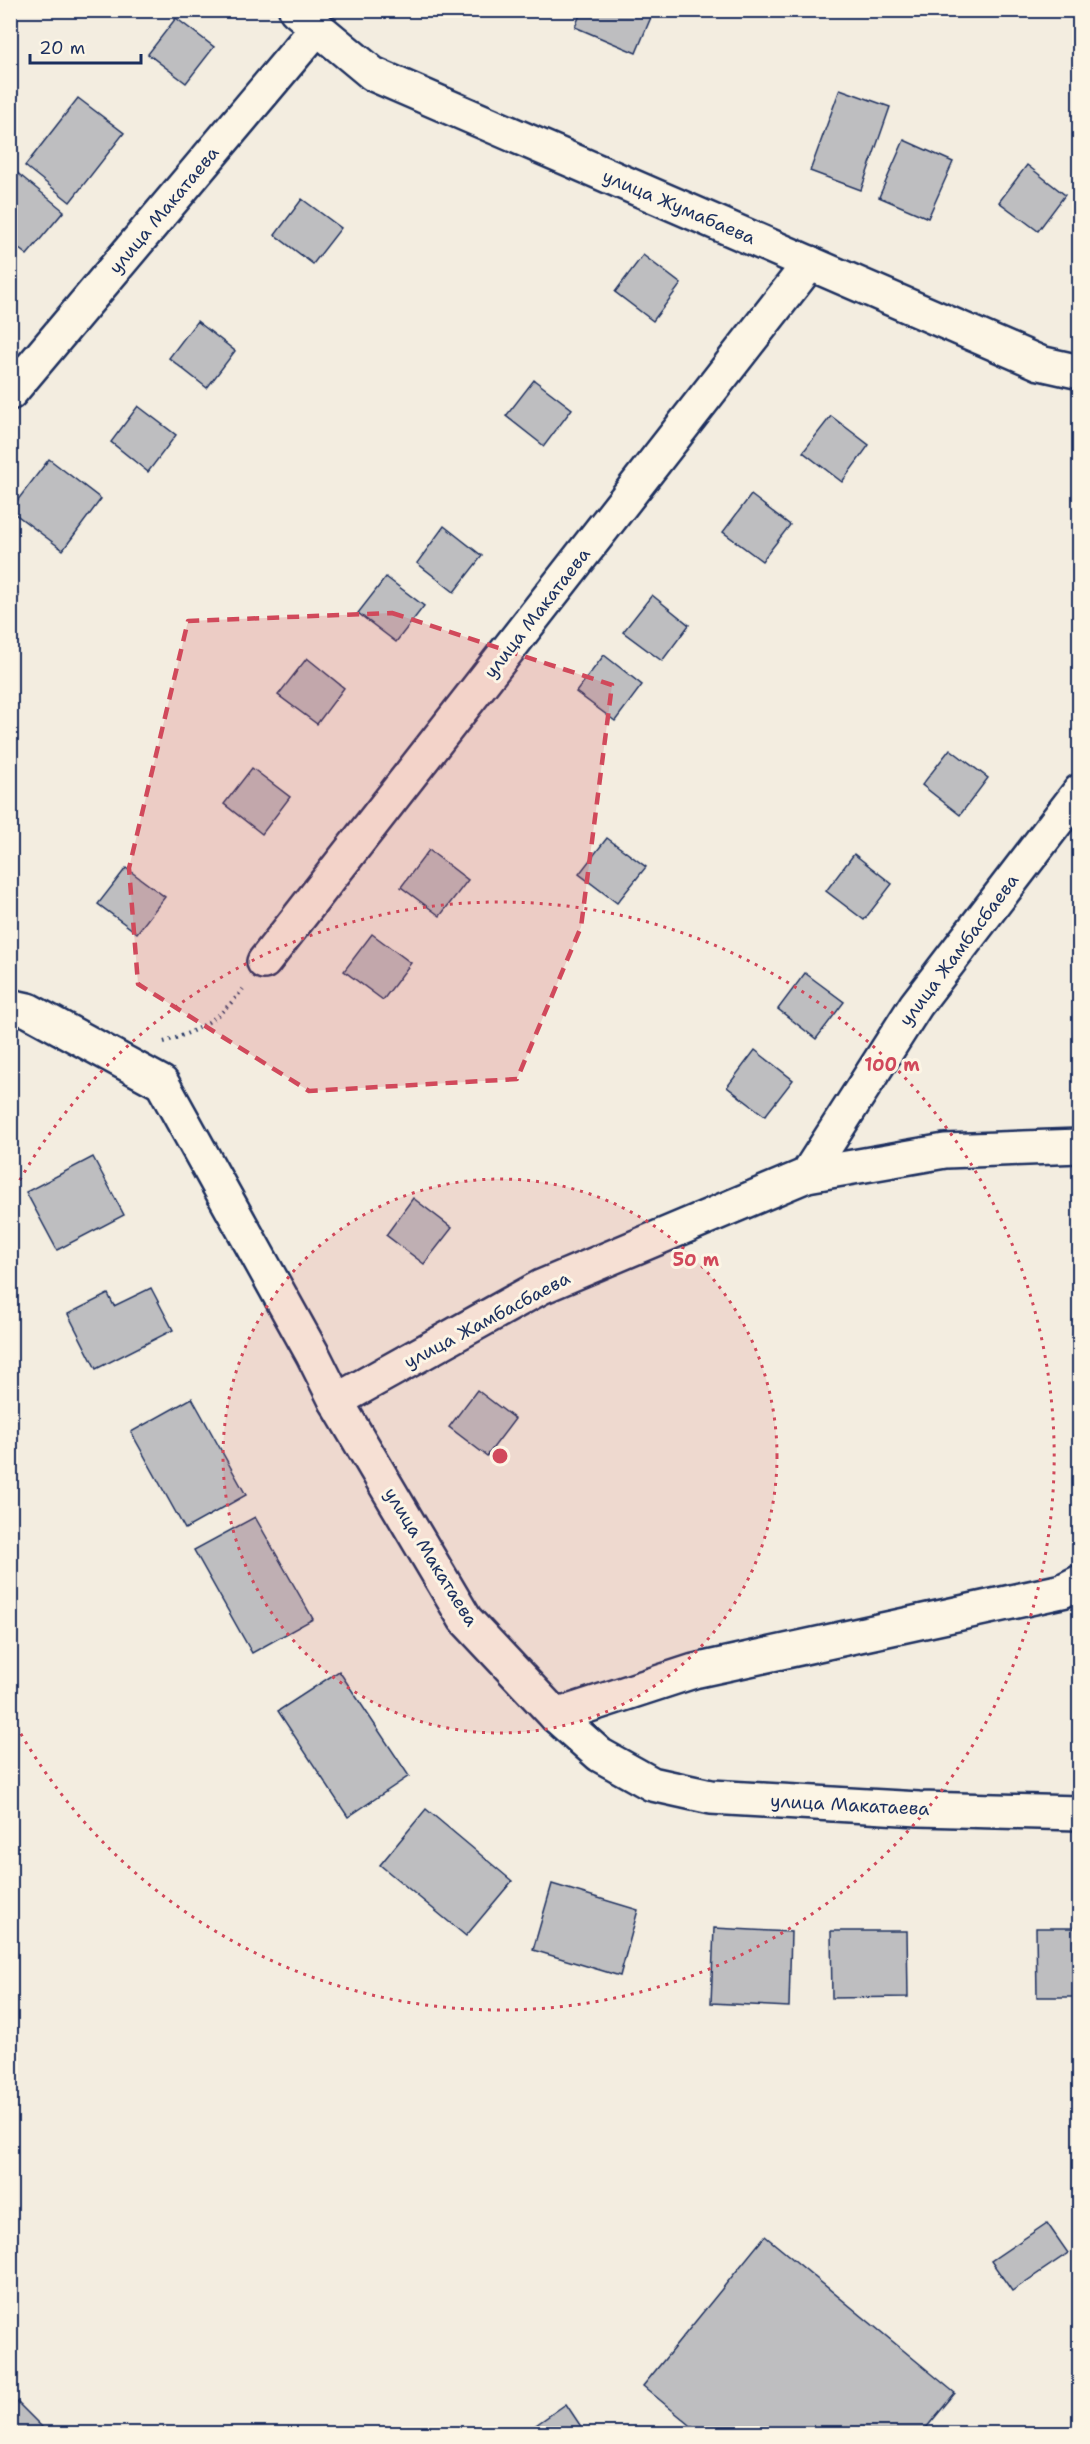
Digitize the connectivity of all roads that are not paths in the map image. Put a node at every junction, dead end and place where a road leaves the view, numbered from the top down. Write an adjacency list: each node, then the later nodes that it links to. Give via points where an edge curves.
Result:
1 (306, 19): 2 (street, улица Жумабаева, via 373,74); 4 (street, улица Макатаева)
2 (810, 263): 3 (street, улица Жумабаева, via 1040,363); 6 (street, улица Макатаева)
3 (1080, 372)
4 (10, 393)
5 (1080, 791): 9 (street, улица Жамбасбаева, via 916,1005)
6 (264, 962)
7 (10, 1006): 10 (street, улица Макатаева, via 28,1010 162,1083)
8 (1080, 1146): 9 (street, улица Жамбасбаева, via 945,1151)
9 (807, 1175): 10 (street, улица Жамбасбаева, via 541,1287)
10 (336, 1401): 12 (street, улица Макатаева, via 465,1619)
11 (1080, 1582): 12 (street, via 1062,1591 694,1671)
12 (556, 1716): 13 (street, улица Макатаева, via 600,1755 652,1784 711,1797)
13 (1080, 1813)

